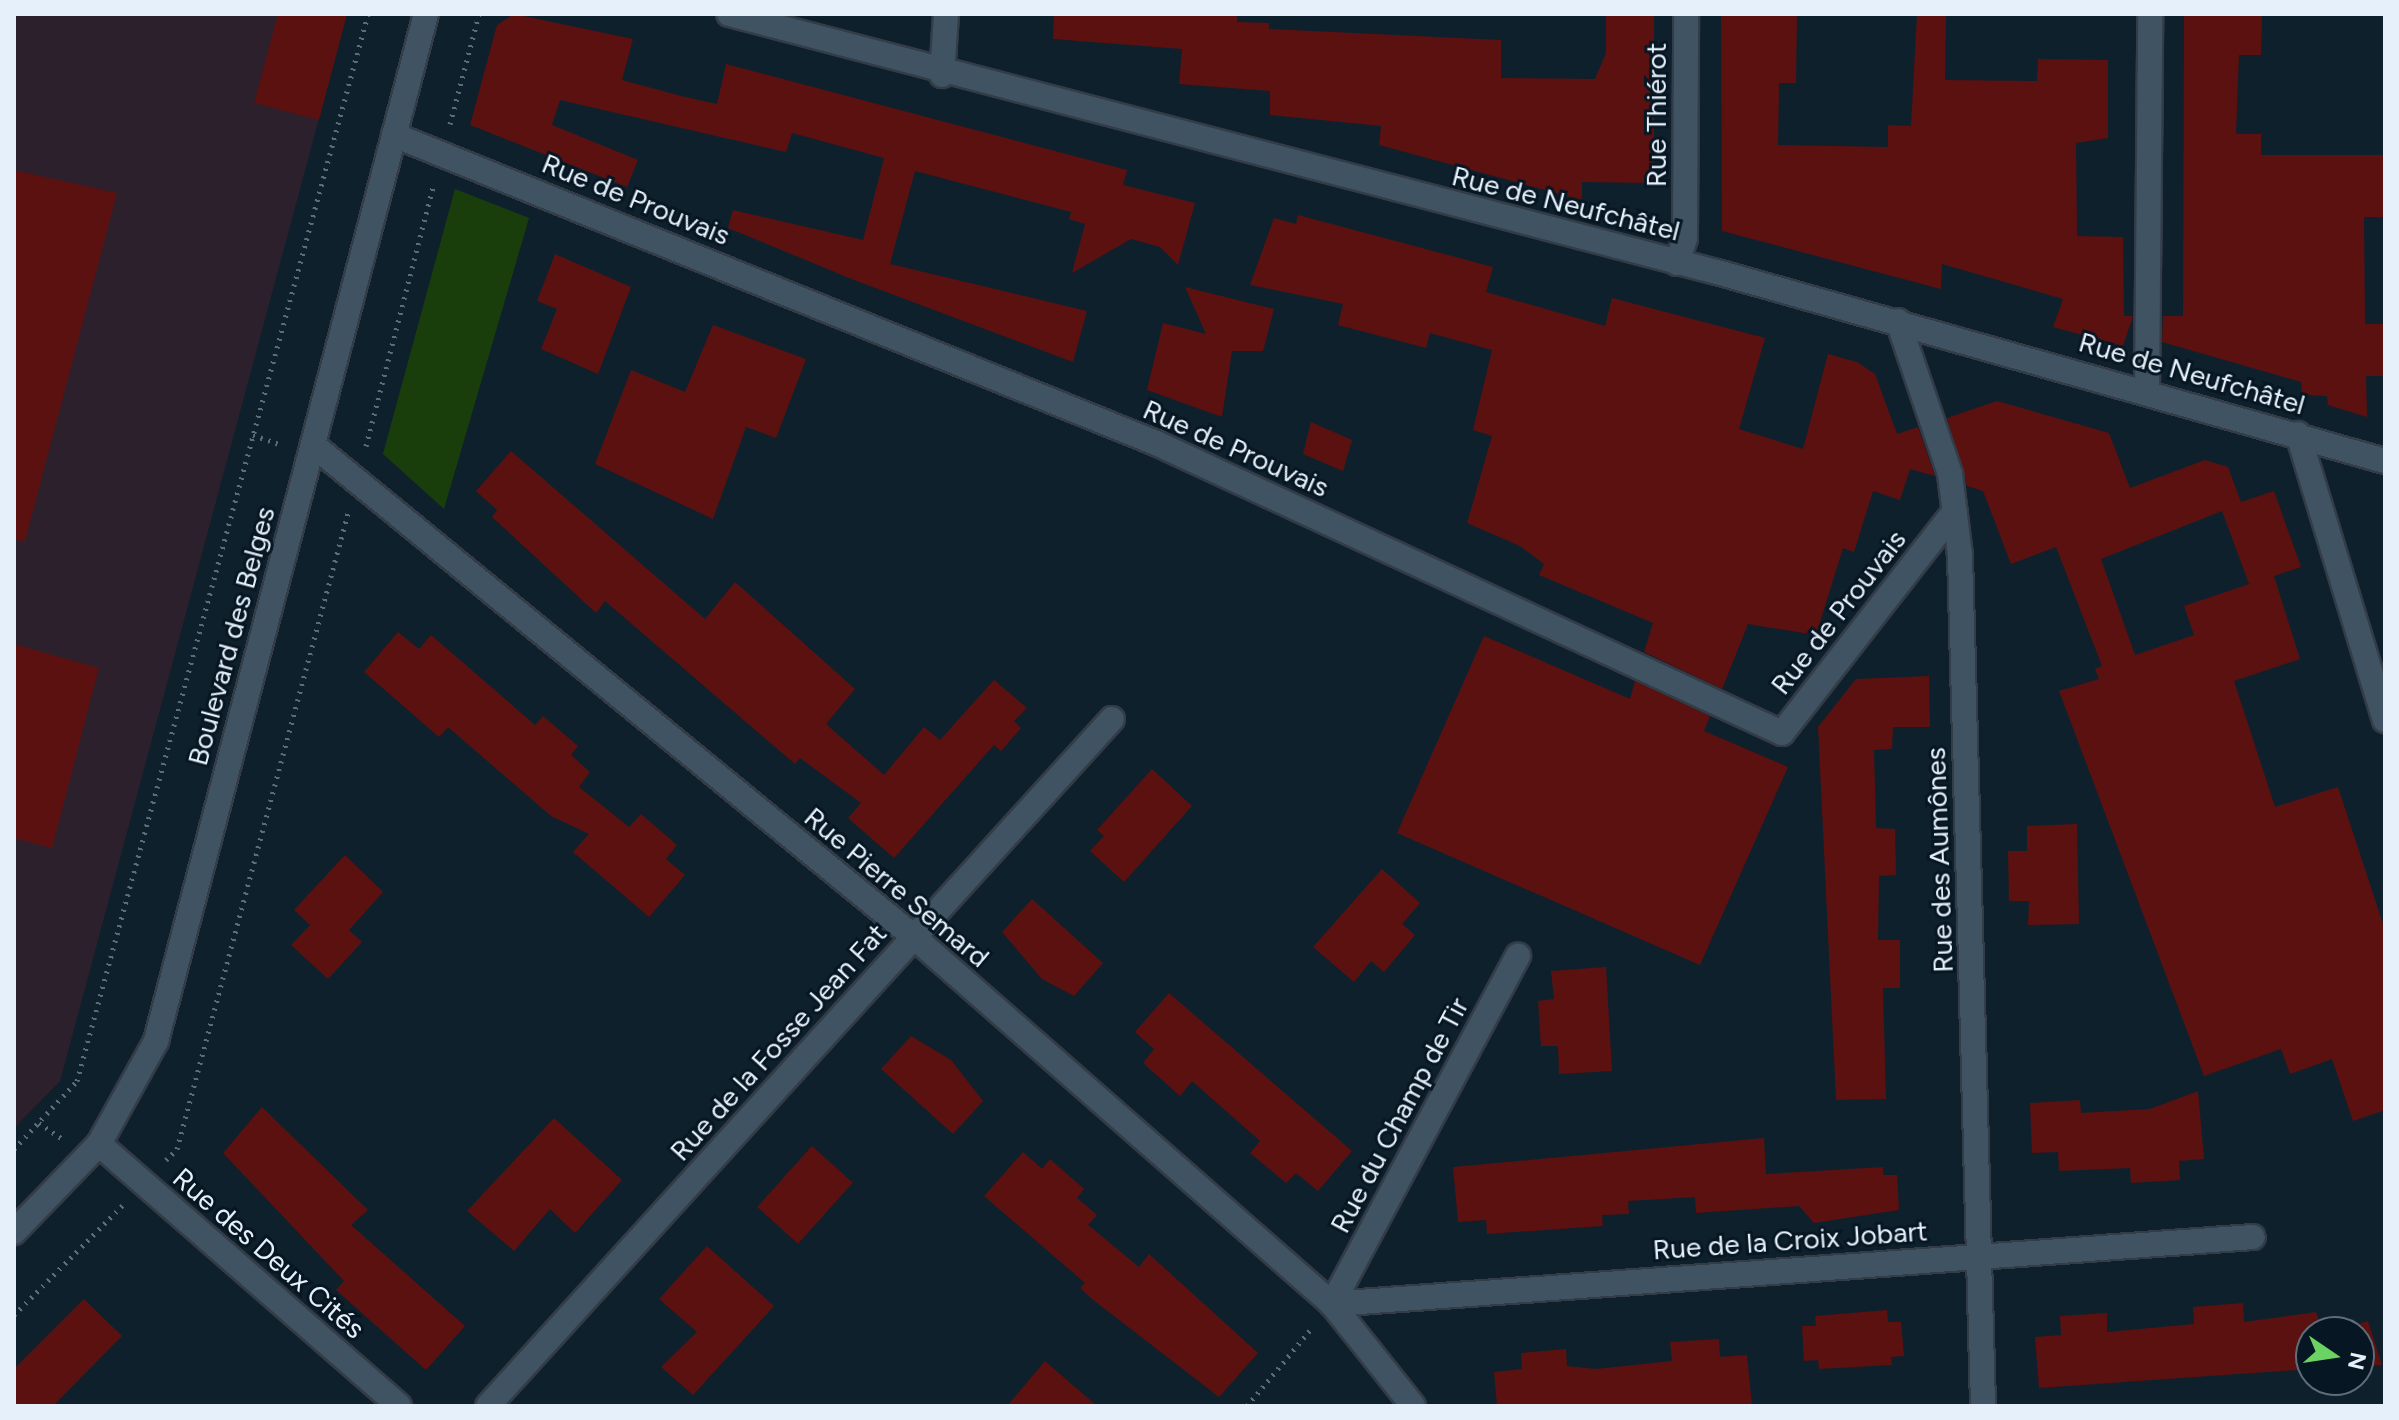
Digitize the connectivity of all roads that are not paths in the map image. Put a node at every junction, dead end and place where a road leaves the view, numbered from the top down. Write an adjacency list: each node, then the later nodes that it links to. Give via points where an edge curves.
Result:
1 (426, 14): 7 (street, Boulevard des Belges)
2 (729, 14): 6 (street, Rue de Neufchâtel)
3 (946, 14): 6 (street)
4 (1686, 14): 8 (street, Rue Thiérot, via 1685,238)
5 (2150, 14): 10 (street)
6 (942, 75): 8 (street, Rue de Neufchâtel)
7 (394, 135): 12 (street, Boulevard des Belges); 14 (street, Rue de Prouvais, via 1156,443 1782,733)
8 (1677, 263): 9 (street, Rue de Neufchâtel)
9 (1898, 321): 10 (street, Rue de Neufchâtel); 14 (street, Rue des Aumônes, via 1950,474)
10 (2147, 392): 11 (street, Rue de Neufchâtel)
11 (2298, 434): 13 (street, Rue de Neufchâtel); 16 (street)
12 (313, 445): 17 (street, Rue Pierre Semard); 19 (street, Boulevard des Belges, via 156,1041)
13 (2385, 461)
14 (1955, 511): 22 (street, Rue des Aumônes)
15 (1112, 719): 17 (street, Rue de la Fosse Jean Fat)
16 (2385, 720)
17 (914, 937): 23 (street, Rue Pierre Semard); 25 (street, Rue de la Fosse Jean Fat)
18 (1518, 955): 23 (street, Rue du Champ de Tir)
19 (99, 1144): 20 (street, Boulevard des Belges); 24 (street, Rue des Deux Cités)
20 (14, 1232)
21 (2253, 1237): 22 (street, Rue de la Croix Jobart)
22 (1980, 1257): 23 (street, Rue de la Croix Jobart); 27 (street, Rue des Aumônes)
23 (1332, 1304): 26 (street, Rue Pierre Semard)
24 (399, 1406)
25 (488, 1406)
26 (1413, 1406)
27 (1983, 1406)

